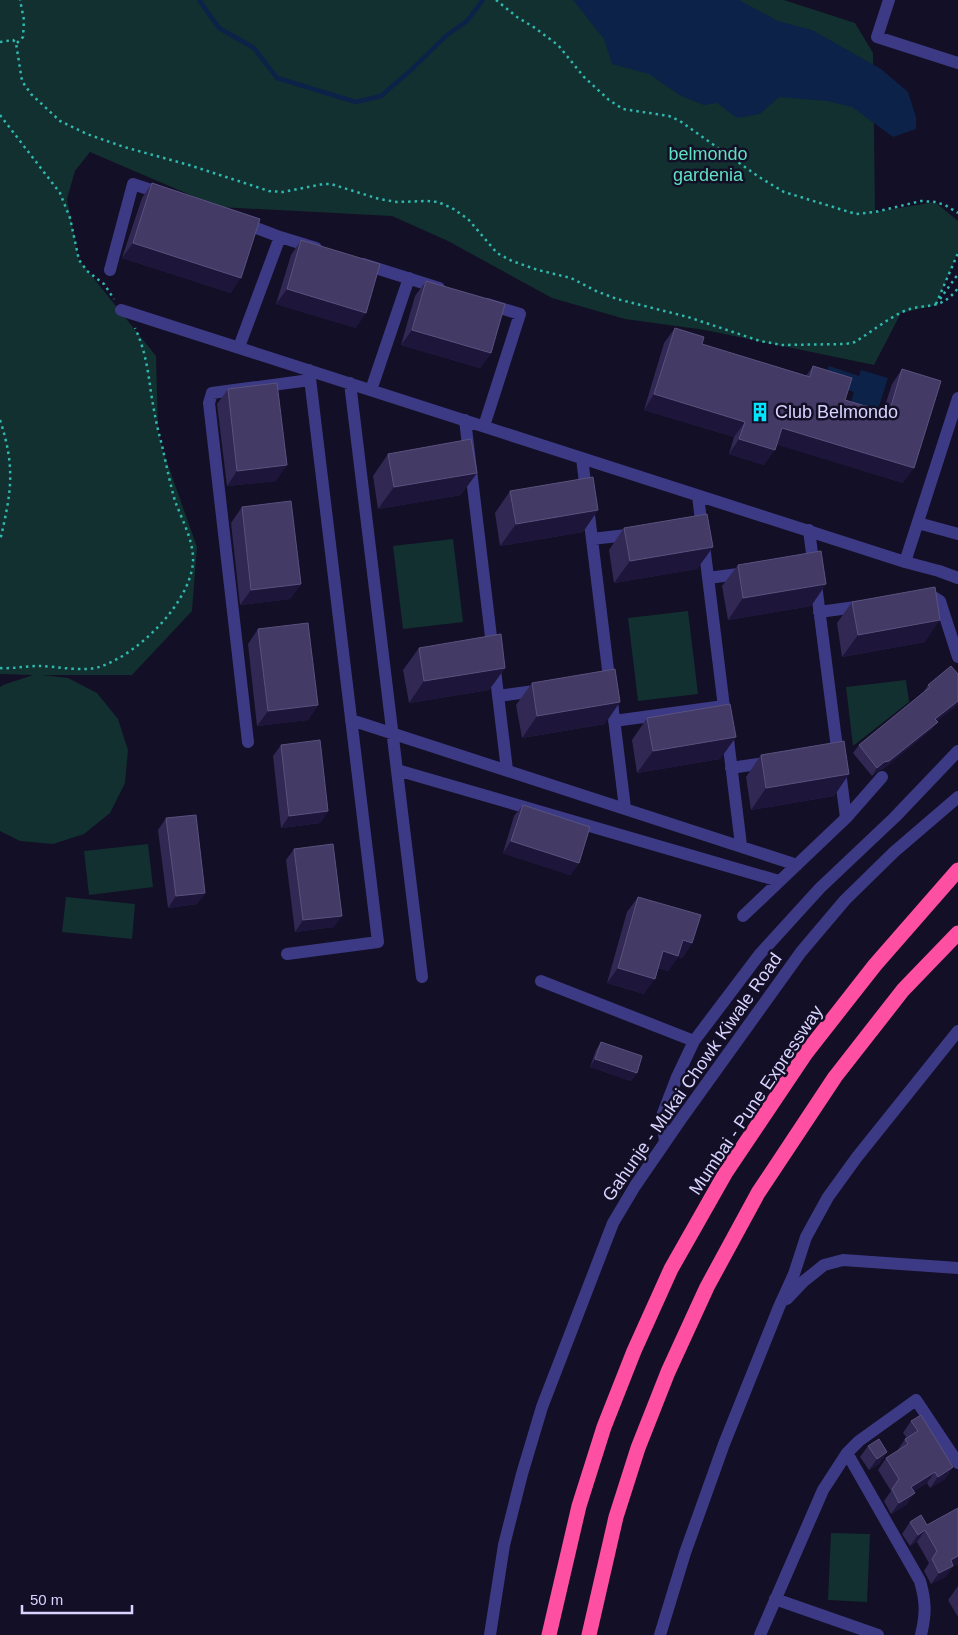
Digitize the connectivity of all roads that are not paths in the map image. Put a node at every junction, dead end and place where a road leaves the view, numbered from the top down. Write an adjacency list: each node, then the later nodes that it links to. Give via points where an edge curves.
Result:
1 (889, 0): 2 (street, via 877,37)
2 (958, 63)
3 (170, 197): 8 (street, via 134,184)
4 (234, 220): 5 (street)
5 (280, 237): 6 (street); 13 (street)
6 (326, 252)
7 (354, 260): 9 (street)
8 (110, 270)
9 (409, 278): 10 (street); 16 (street)
10 (455, 294)
11 (474, 300): 19 (street, via 520,314)
12 (121, 310): 13 (street)
13 (239, 347): 14 (street)
14 (310, 375): 15 (street); 38 (street); 41 (street, via 212,393 209,403)
15 (350, 383): 16 (street); 40 (street)
16 (371, 390): 18 (street)
17 (958, 398): 22 (street)
18 (465, 420): 19 (street); 36 (street)
19 (484, 426): 20 (street)
20 (582, 458): 21 (street); 26 (street)
21 (698, 496): 23 (street); 29 (street, via 697,527)
22 (918, 523): 25 (street); 27 (street)
23 (809, 530): 27 (street); 33 (street, via 808,565)
24 (647, 533): 26 (street)
25 (958, 534)
26 (592, 539): 39 (street, via 605,683)
27 (905, 562): 30 (street)
28 (756, 572): 29 (street)
29 (708, 578): 37 (street)
30 (958, 578)
31 (904, 600): 34 (street, via 932,596 940,601)
32 (876, 604): 33 (street)
33 (819, 612): 50 (street, via 833,753)
34 (958, 657)
35 (554, 689): 36 (street)
36 (498, 696): 46 (street)
37 (724, 706): 39 (street); 44 (street)
38 (351, 720): 40 (street); 57 (street, via 378,942)
39 (614, 721): 49 (street)
40 (393, 733): 45 (street); 46 (street)
41 (248, 742)
42 (958, 751): 61 (street, via 820,888 760,955)
43 (780, 761): 44 (street)
44 (731, 768): 51 (street)
45 (397, 770): 54 (street); 58 (street)
46 (507, 770): 49 (street)
47 (882, 777): 50 (street)
48 (958, 797): 62 (street, Gahunje - Mukai Chowk Kiwale Road, via 845,900 801,952)
49 (624, 808): 51 (street)
50 (846, 818): 52 (street)
51 (741, 845): 52 (street)
52 (797, 865): 54 (street)
53 (958, 870): 69 (highway, Mumbai - Pune Expressway, via 875,965 806,1053 726,1172 671,1269 604,1427 579,1506)
54 (779, 882): 55 (street)
55 (743, 916)
56 (958, 933): 70 (highway, via 903,990 835,1077 758,1193 707,1287 638,1448 616,1517)
57 (287, 954)
58 (422, 977)
59 (541, 981): 61 (street)
60 (958, 1031): 64 (street, via 828,1197 806,1237)
61 (694, 1041): 62 (street, via 662,1116)
62 (665, 1142): 68 (street, Gahunje - Mukai Chowk Kiwale Road, via 613,1223 542,1407 504,1545)
63 (958, 1268): 64 (street, via 843,1260 824,1265)
64 (779, 1307): 71 (street, via 724,1444)
65 (846, 1453): 66 (street, via 916,1400); 67 (street, via 823,1490); 74 (street, via 920,1581 925,1598)
66 (958, 1463)
67 (775, 1598): 72 (street); 73 (street)
68 (490, 1635)
69 (549, 1635)
70 (589, 1635)
71 (660, 1635)
72 (760, 1635)
73 (878, 1635)
74 (921, 1635)

